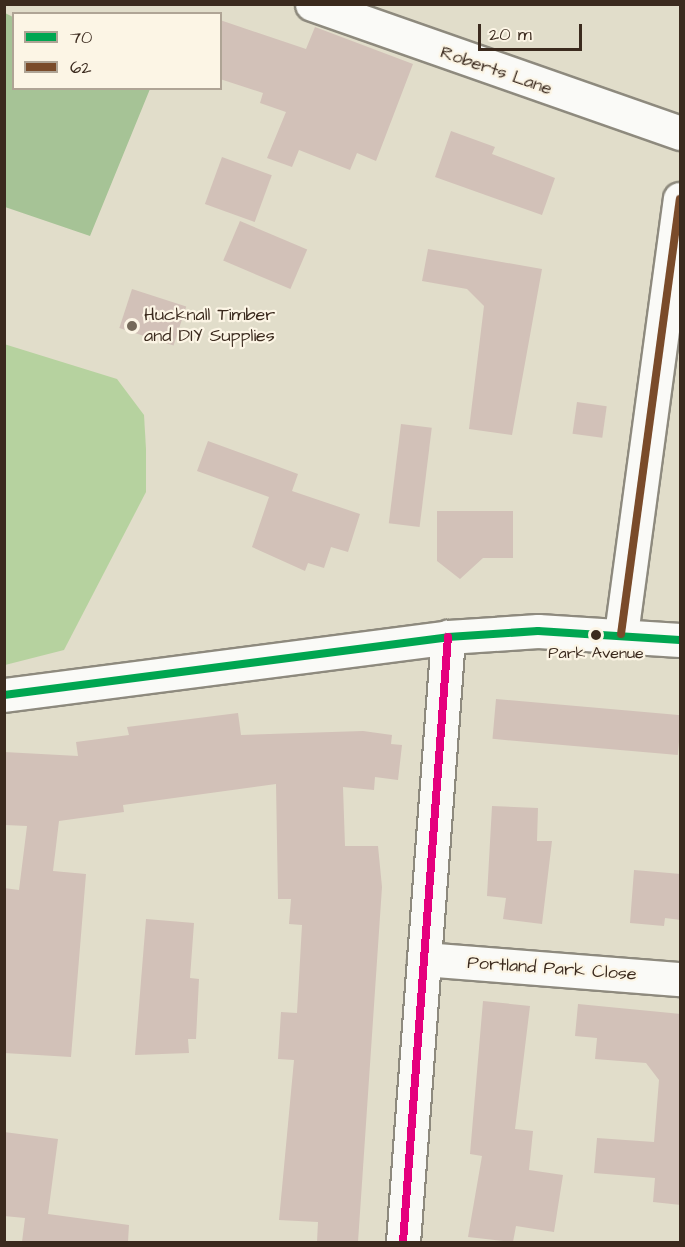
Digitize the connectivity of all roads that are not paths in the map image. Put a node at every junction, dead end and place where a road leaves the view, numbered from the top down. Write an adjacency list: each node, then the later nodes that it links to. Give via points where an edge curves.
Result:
1 (312, 4): 2 (street, Roberts Lane)
2 (681, 133)
3 (681, 199): 4 (street)
4 (621, 634): 5 (street, via 538,631); 6 (street)
5 (448, 637): 7 (street); 8 (street)
6 (681, 640)
7 (4, 695)
8 (424, 959): 9 (street, Portland Park Close); 10 (street)
9 (681, 979)
10 (403, 1242)

